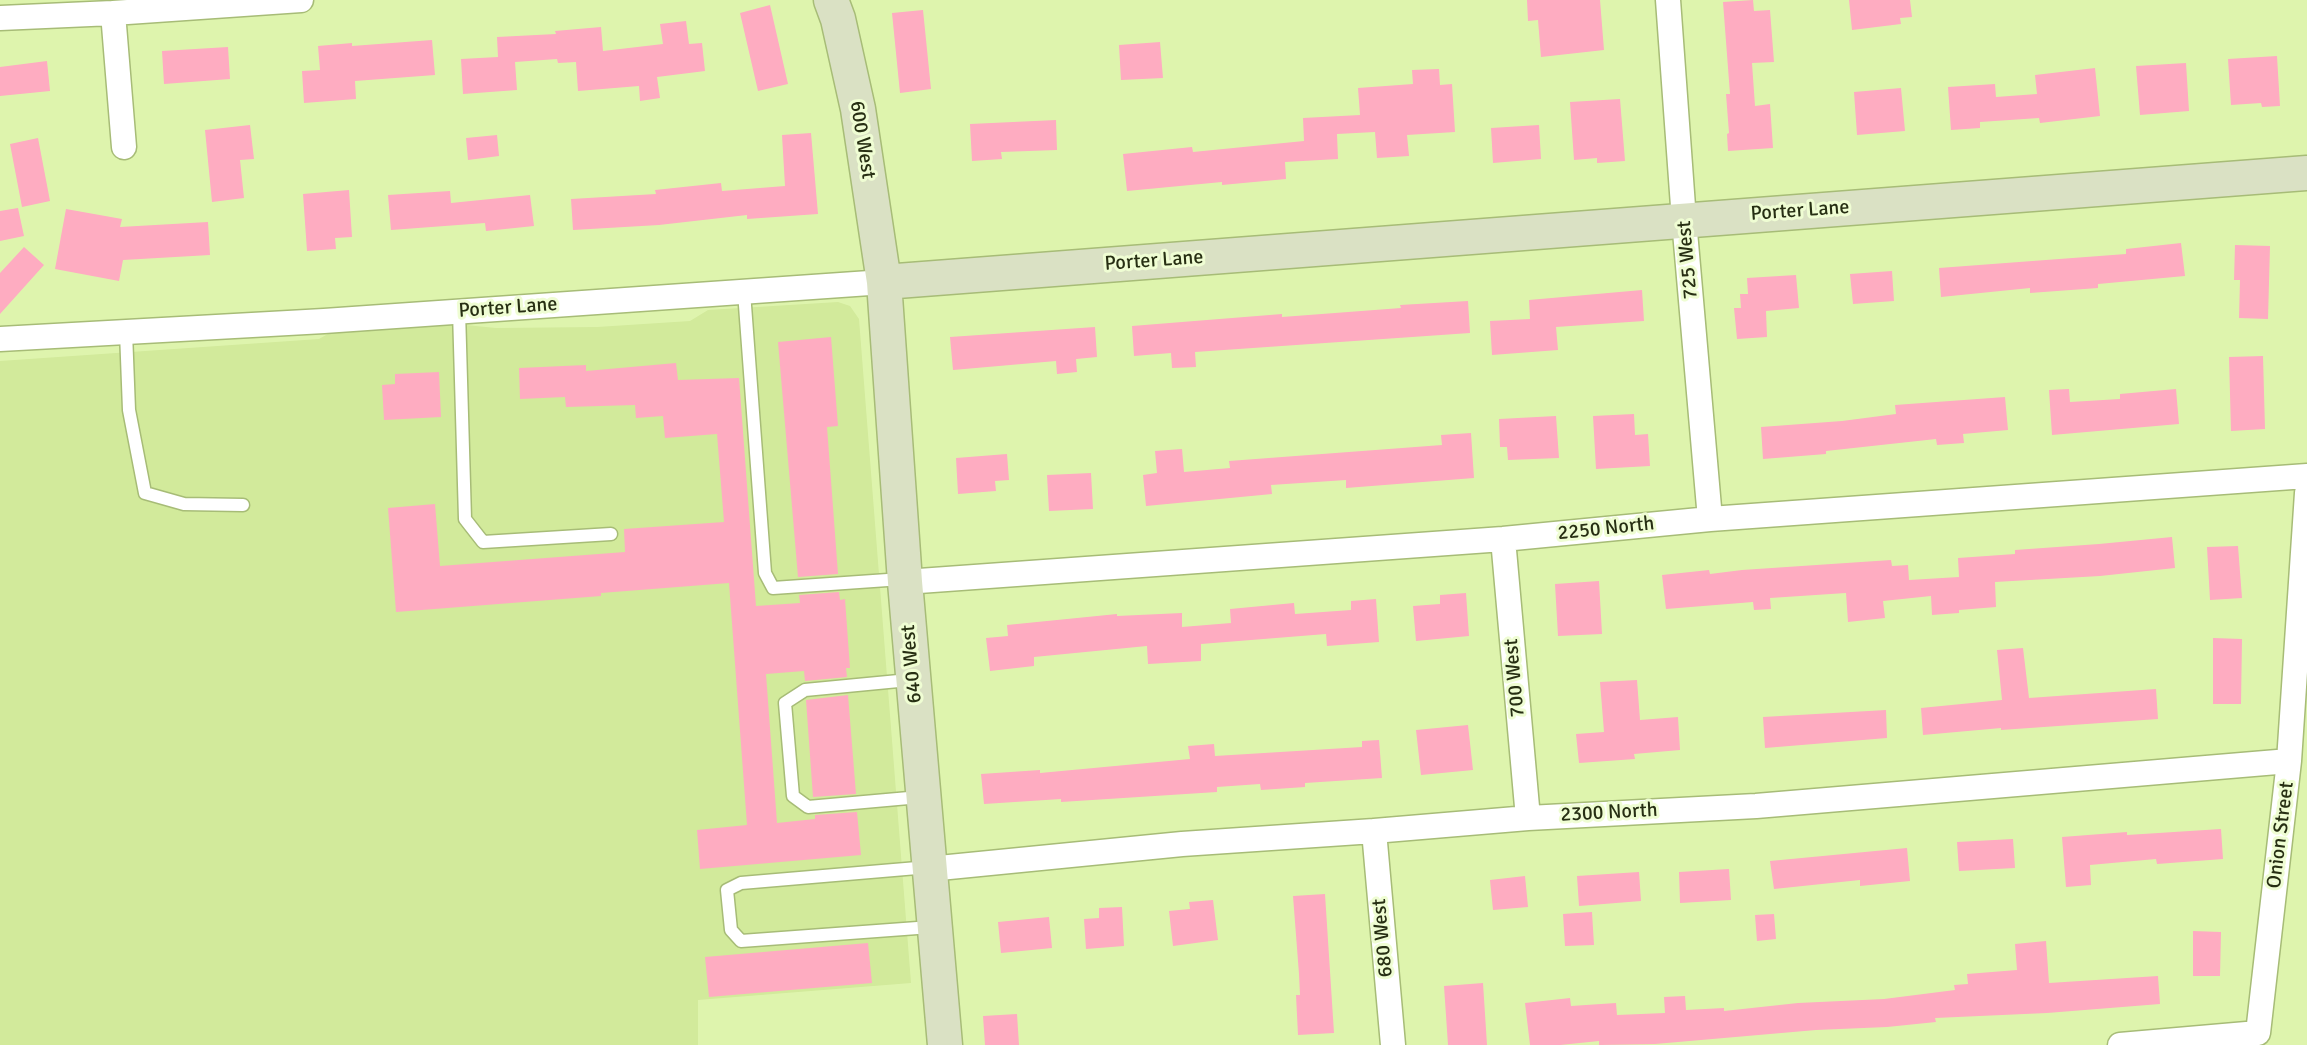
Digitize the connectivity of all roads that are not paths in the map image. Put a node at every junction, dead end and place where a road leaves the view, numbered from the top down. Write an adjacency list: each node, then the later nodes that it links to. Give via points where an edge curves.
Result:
1 (301, 0): 4 (street)
2 (831, 0): 9 (street, 600 West, via 858,109)
3 (1668, 0): 8 (street, 725 West)
4 (113, 13): 5 (street); 6 (street)
5 (0, 18)
6 (124, 147)
7 (2307, 173): 8 (street, Porter Lane)
8 (1684, 220): 9 (street, Porter Lane); 17 (street, 725 West)
9 (884, 282): 10 (street, Porter Lane); 20 (street, 640 West)
10 (744, 292): 11 (street, Porter Lane); 20 (lane, via 765,573 773,588)
11 (459, 311): 12 (street, Porter Lane); 18 (lane, via 465,519 483,542)
12 (126, 332): 13 (street, Porter Lane); 16 (lane, via 129,410 145,493 184,504)
13 (0, 339)
14 (2307, 476): 17 (street, 2250 North)
15 (2307, 493): 22 (street, Onion Street)
16 (243, 505)
17 (1710, 519): 19 (street, 2250 North)
18 (611, 534)
19 (1503, 539): 20 (street, 2250 North); 24 (street, 700 West)
20 (905, 580): 21 (street, 640 West)
21 (913, 679): 23 (street, 640 West); 23 (lane, via 805,690 785,703 791,781 793,796 808,807)
22 (2289, 761): 24 (street, 2300 North, via 1756,806); 30 (street, Onion Street, via 2258,1033)
23 (923, 797): 26 (street, 640 West)
24 (1528, 818): 25 (street, 2300 North)
25 (1374, 831): 26 (street, 2300 North); 29 (street, 680 West)
26 (929, 868): 27 (street, 640 West); 27 (lane, via 741,883 727,890 731,930 741,941)
27 (934, 927): 28 (street, 640 West)
28 (945, 1045)
29 (1393, 1045)
30 (2120, 1045)

